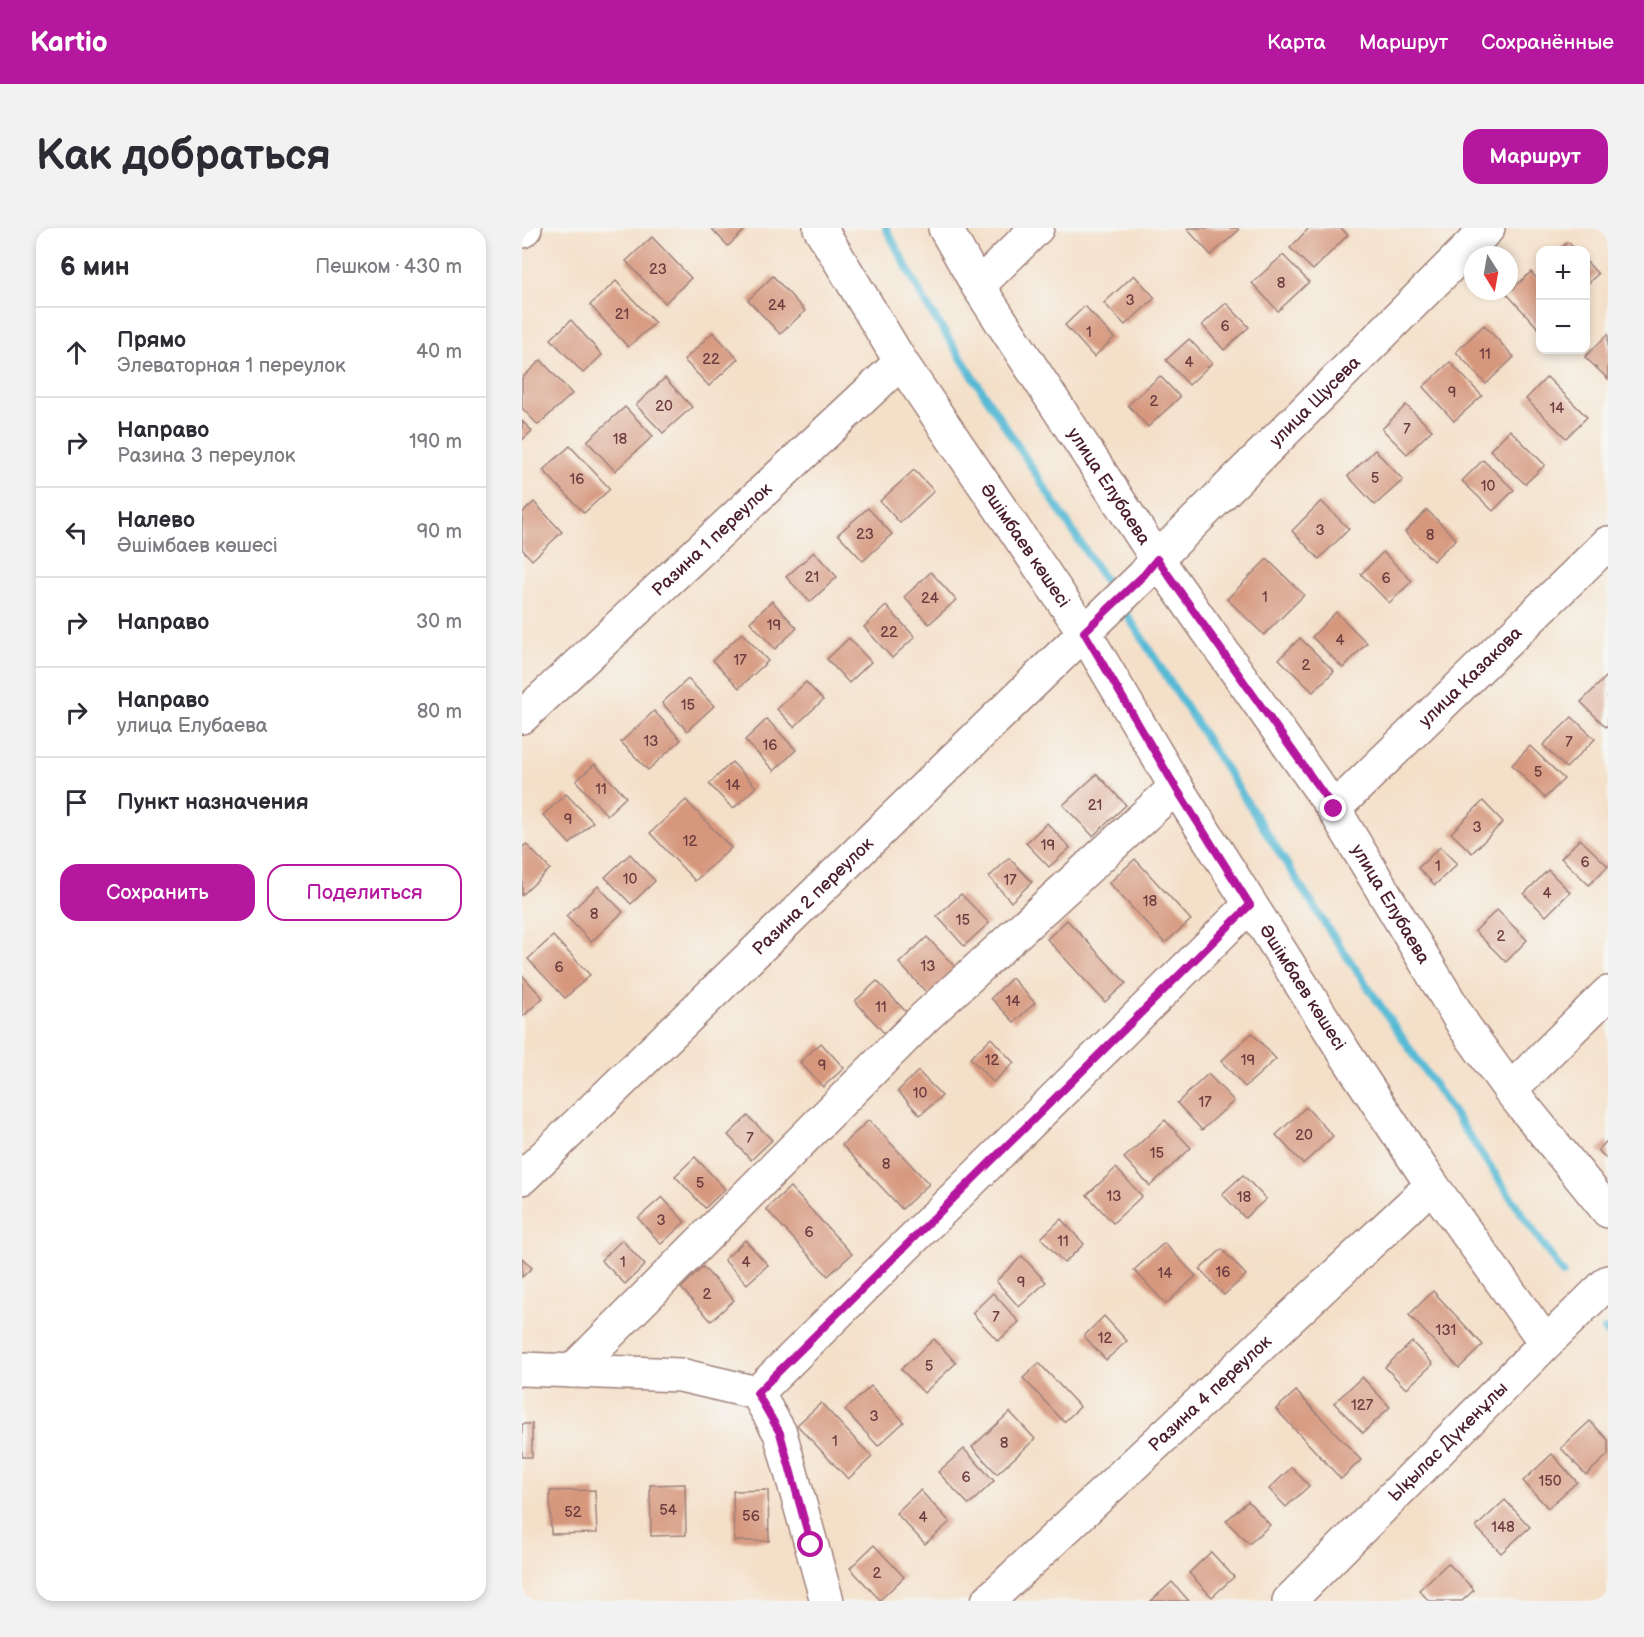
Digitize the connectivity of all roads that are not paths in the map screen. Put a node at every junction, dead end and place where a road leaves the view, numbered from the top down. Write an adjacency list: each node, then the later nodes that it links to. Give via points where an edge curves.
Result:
1 (820, 228): 6 (street, Әшімбаев көшесі)
2 (945, 228): 5 (street, улица Елубаева)
3 (1037, 228): 5 (street)
4 (1488, 228): 8 (street, улица Щусева)
5 (978, 286): 8 (street, улица Елубаева)
6 (901, 362): 9 (street, Әшімбаев көшесі); 10 (street, Разина 1 переулок)
7 (1608, 543): 12 (street, улица Казакова)
8 (1150, 567): 9 (street, улица Щусева); 12 (street, улица Елубаева)
9 (1093, 623): 11 (street, Әшімбаев көшесі); 16 (street, Разина 2 переулок)
10 (522, 717)
11 (1176, 788): 13 (street, Әшімбаев көшесі); 22 (street, via 925,1017)
12 (1334, 809): 15 (street, улица Елубаева, via 1464,1026)
13 (1250, 905): 17 (street, Әшімбаев көшесі); 23 (street)
14 (1608, 993): 15 (street)
15 (1510, 1090): 18 (street, улица Елубаева)
16 (522, 1178)
17 (1432, 1185): 20 (street, Әшімбаев көшесі); 25 (street, Разина 4 переулок)
18 (1608, 1211)
19 (1608, 1282): 20 (street, Ықылас Дүкенұлы)
20 (1546, 1342): 26 (street, Ықылас Дүкенұлы)
21 (522, 1369): 22 (street)
22 (572, 1371): 23 (street, via 680,1375)
23 (757, 1393): 24 (street, via 780,1433)
24 (827, 1601)
25 (988, 1601)
26 (1289, 1601)

